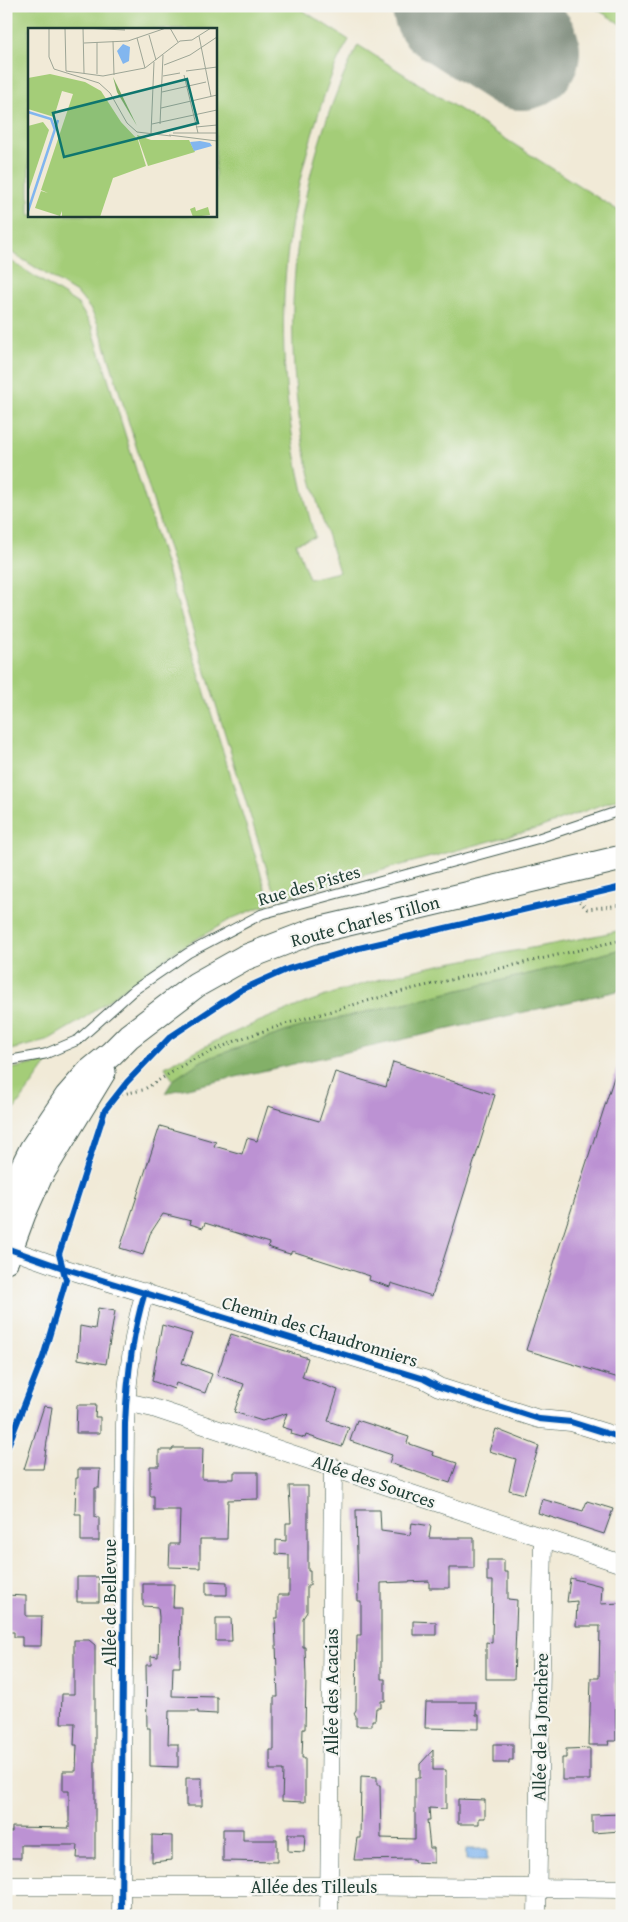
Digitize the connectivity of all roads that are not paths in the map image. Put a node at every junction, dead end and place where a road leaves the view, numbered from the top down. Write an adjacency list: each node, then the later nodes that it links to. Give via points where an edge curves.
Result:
1 (622, 810): 4 (lane, Rue des Pistes, via 536,839 262,914 188,953 134,990 78,1040 44,1054)
2 (622, 858): 3 (main road, Route Charles Tillon, via 314,931 244,958 196,985 129,1036)
3 (111, 1054): 5 (main road, Route Charles Tillon, via 67,1096 32,1149); 6 (main road, via 100,1081 40,1176)
4 (6, 1060)
5 (6, 1202)
6 (8, 1254): 7 (street, Chemin des Chaudronniers)
7 (145, 1292): 8 (street, Allée de Bellevue); 9 (street, Chemin des Chaudronniers, via 539,1419 571,1422)
8 (126, 1402): 10 (street, Allée des Sources); 14 (street, Allée de Bellevue)
9 (622, 1438)
10 (333, 1467): 11 (street, Allée des Sources); 15 (street, Allée des Acacias)
11 (543, 1538): 12 (street, Allée des Sources); 16 (street, Allée de la Jonchère)
12 (622, 1564)
13 (6, 1886): 14 (street, Allée des Tilleuls)
14 (122, 1886): 15 (street, Allée des Tilleuls); 18 (street, Allée de Bellevue)
15 (329, 1886): 16 (street, Allée des Tilleuls); 19 (street, Allée des Acacias)
16 (538, 1888): 17 (street, Allée des Tilleuls); 20 (street, Allée de la Jonchère)
17 (622, 1889)
18 (121, 1916)
19 (329, 1916)
20 (537, 1916)

